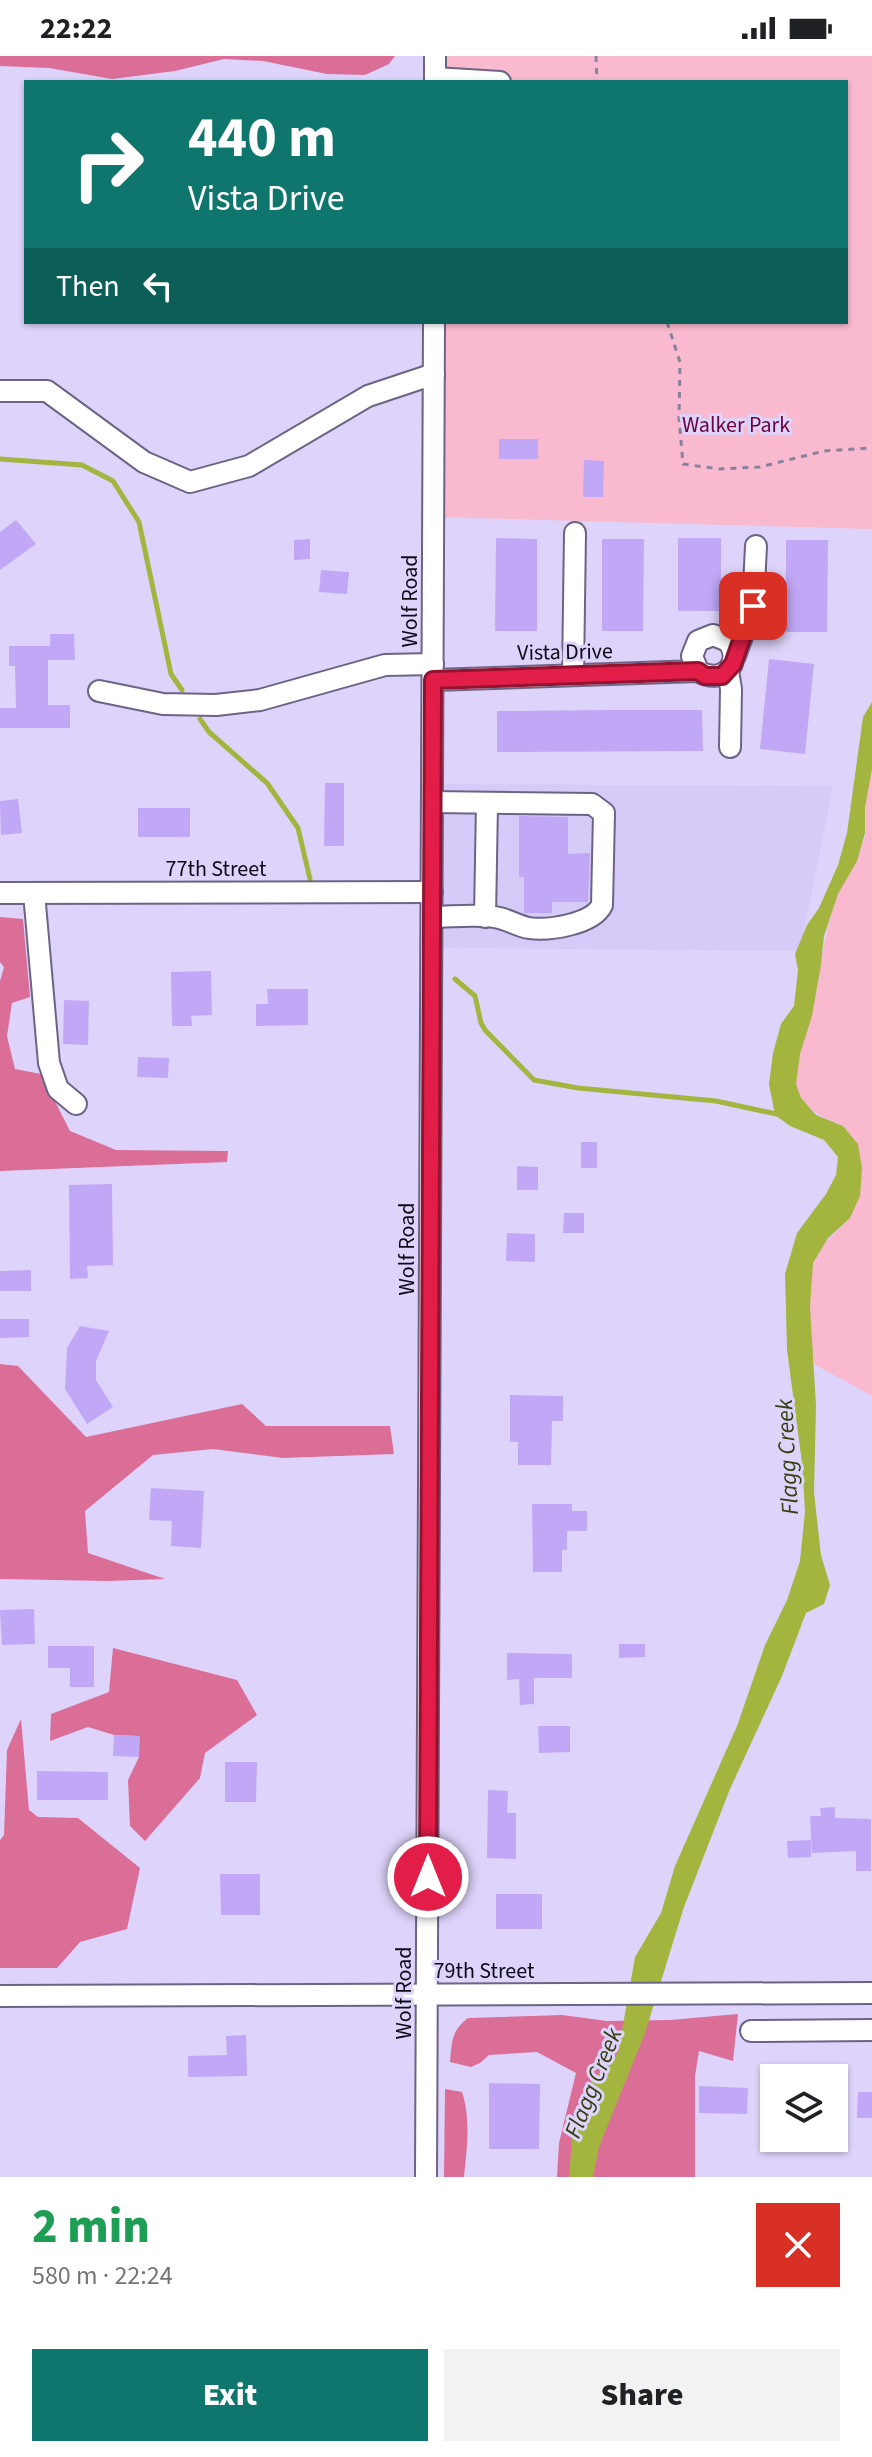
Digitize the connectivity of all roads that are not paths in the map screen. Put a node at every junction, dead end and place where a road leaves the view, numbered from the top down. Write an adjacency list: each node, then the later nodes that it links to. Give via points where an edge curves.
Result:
1 (435, 56): 2 (street)
2 (435, 80)
3 (434, 324): 4 (street, Wolf Road)
4 (434, 374): 5 (street, via 368,396 249,466 190,482 144,462 47,391); 10 (street, Wolf Road)
5 (0, 391)
6 (575, 533): 11 (street)
7 (756, 546): 8 (street, via 753,606)
8 (732, 664): 9 (street, Vista Drive, via 722,676); 9 (street, via 728,641 705,637 693,648); 13 (street)
9 (698, 671): 11 (street, Vista Drive)
10 (433, 672): 11 (street, Vista Drive); 12 (street, Vista Drive, via 385,665 260,700 216,705 163,704); 14 (street, Wolf Road)
11 (573, 674)
12 (99, 691)
13 (730, 747)
14 (432, 802): 15 (street); 16 (street, Wolf Road)
15 (487, 803): 20 (street); 20 (street, via 592,804 604,813 598,913 582,922 531,928)
16 (432, 892): 18 (street, 77th Street); 19 (street, Wolf Road)
17 (0, 893): 18 (street, 77th Street)
18 (34, 893): 21 (street, via 49,1063 58,1089)
19 (432, 917): 20 (street); 23 (street, Wolf Road)
20 (485, 917)
21 (76, 1104)
22 (872, 1993): 23 (street, 79th Street)
23 (427, 1994): 24 (street, 79th Street); 27 (street, Wolf Road)
24 (0, 1996)
25 (872, 2030): 26 (street)
26 (751, 2031)
27 (426, 2177)

